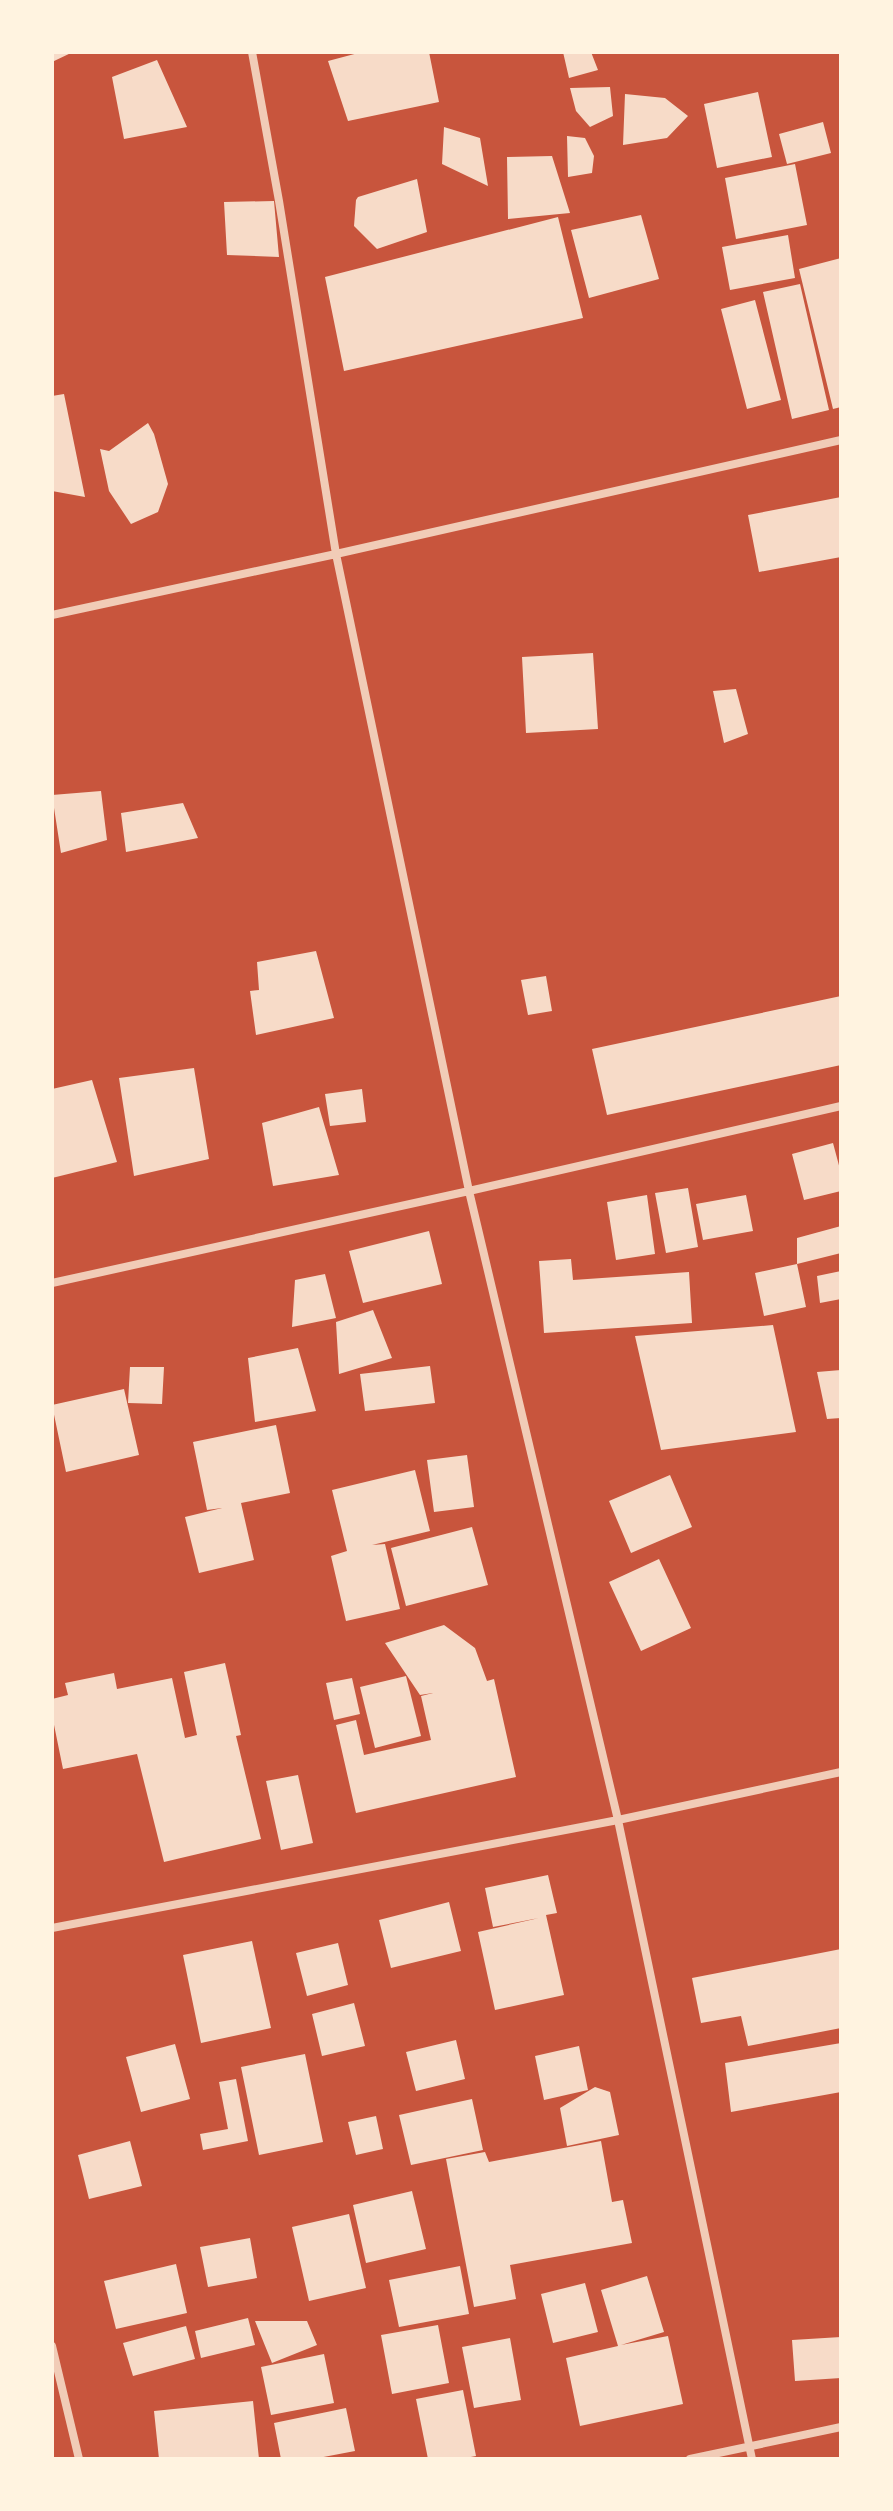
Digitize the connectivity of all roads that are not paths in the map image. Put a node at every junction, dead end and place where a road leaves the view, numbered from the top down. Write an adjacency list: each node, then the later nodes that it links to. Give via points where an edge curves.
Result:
1 (252, 52): 3 (street)
2 (841, 440): 3 (street)
3 (336, 554): 4 (street); 6 (street)
4 (52, 615)
5 (841, 1106): 6 (street)
6 (469, 1191): 7 (street); 9 (street)
7 (52, 1283)
8 (841, 1772): 9 (street)
9 (618, 1820): 10 (street); 13 (street)
10 (52, 1928)
11 (52, 2346): 14 (street)
12 (841, 2427): 13 (street)
13 (750, 2448): 15 (street); 16 (street)
14 (79, 2459)
15 (690, 2459)
16 (752, 2459)

